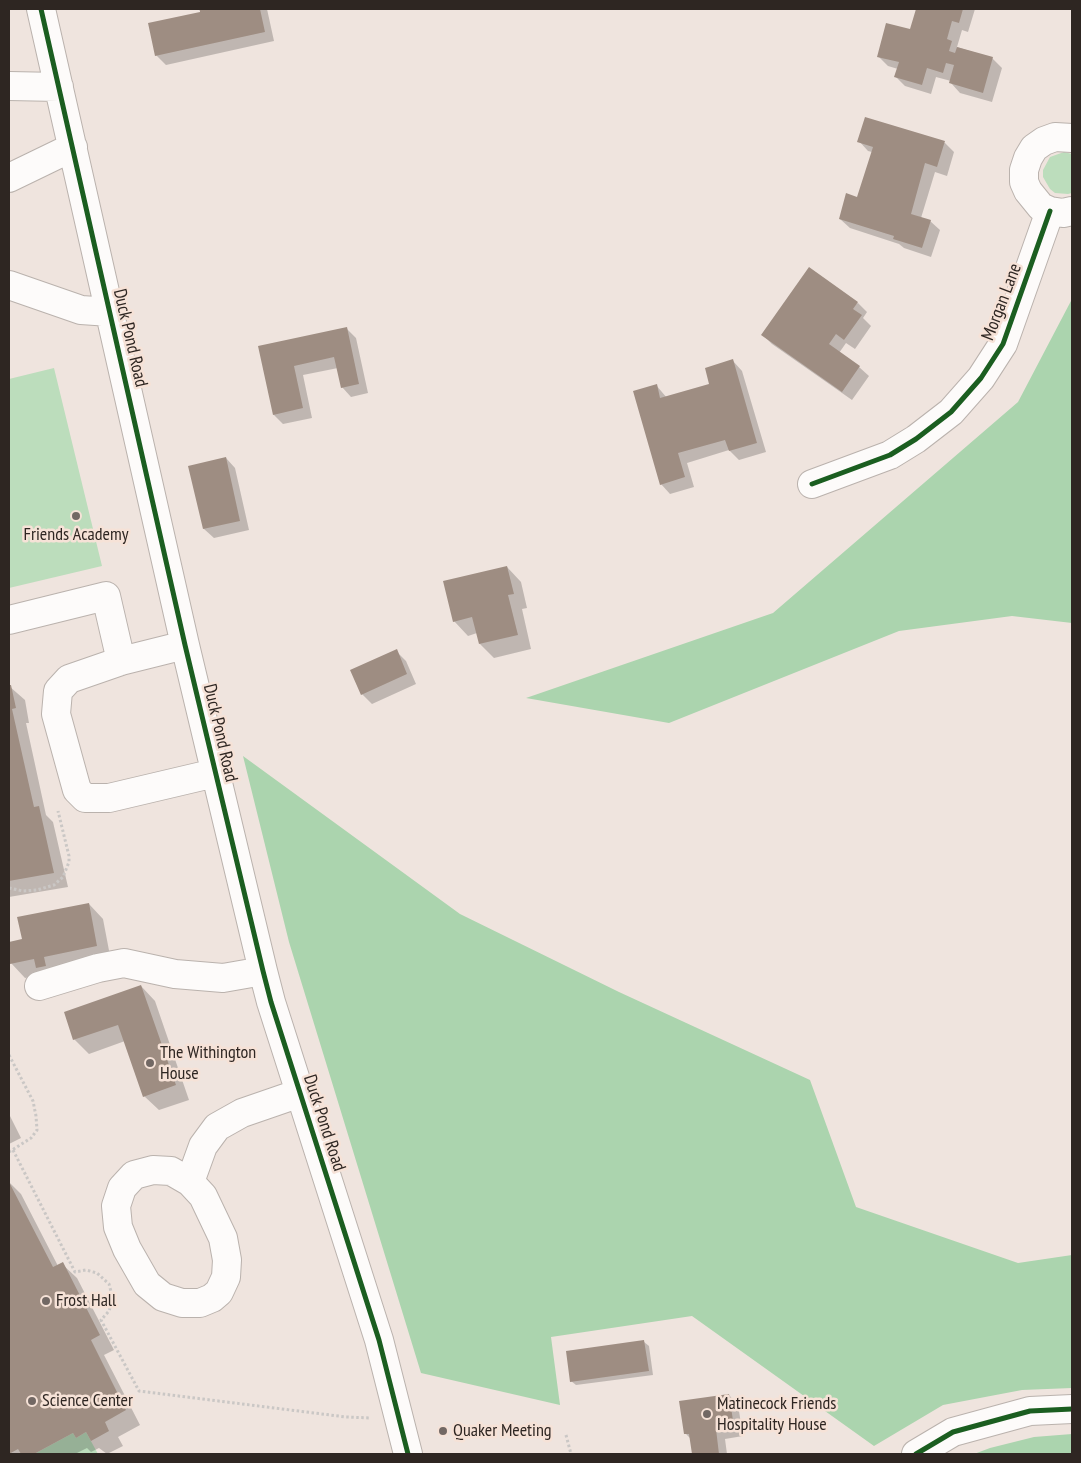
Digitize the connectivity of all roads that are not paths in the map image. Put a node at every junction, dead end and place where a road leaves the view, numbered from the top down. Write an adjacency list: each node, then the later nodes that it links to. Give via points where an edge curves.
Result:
1 (41, 9): 3 (street, Duck Pond Road)
2 (9, 86): 3 (street)
3 (59, 86): 5 (street, Duck Pond Road)
4 (1072, 138): 7 (street, Morgan Lane, via 1055,137 1044,141 1034,148 1024,170 1028,191 1041,207)
5 (73, 146): 6 (street); 9 (street, Duck Pond Road)
6 (9, 178)
7 (1061, 211): 10 (street, Morgan Lane, via 1003,344 975,385 951,412 890,454)
8 (9, 285): 9 (street, via 81,310)
9 (110, 312): 12 (street, Duck Pond Road)
10 (812, 484)
11 (9, 620): 13 (street, via 106,596)
12 (185, 645): 13 (street); 14 (street, Duck Pond Road)
13 (121, 661): 14 (street, via 69,679 58,691 56,714 76,790 85,798 109,798)
14 (215, 773): 15 (street, Duck Pond Road)
15 (262, 971): 16 (street, via 223,978 175,974 124,964 98,968); 17 (street, Duck Pond Road)
16 (39, 986)
17 (300, 1093): 18 (street, via 242,1113 217,1127 203,1146); 20 (street, Duck Pond Road, via 379,1340)
18 (190, 1182): 18 (street, via 170,1171 153,1170 134,1175 122,1188 116,1206 118,1227 147,1284 163,1297 182,1304 200,1303 212,1298 226,1277 223,1238 203,1196)
19 (1072, 1409): 23 (street, via 1030,1412 953,1432)
20 (398, 1414): 21 (street); 22 (street, Duck Pond Road)
21 (391, 1454)
22 (408, 1454)
23 (916, 1454)

